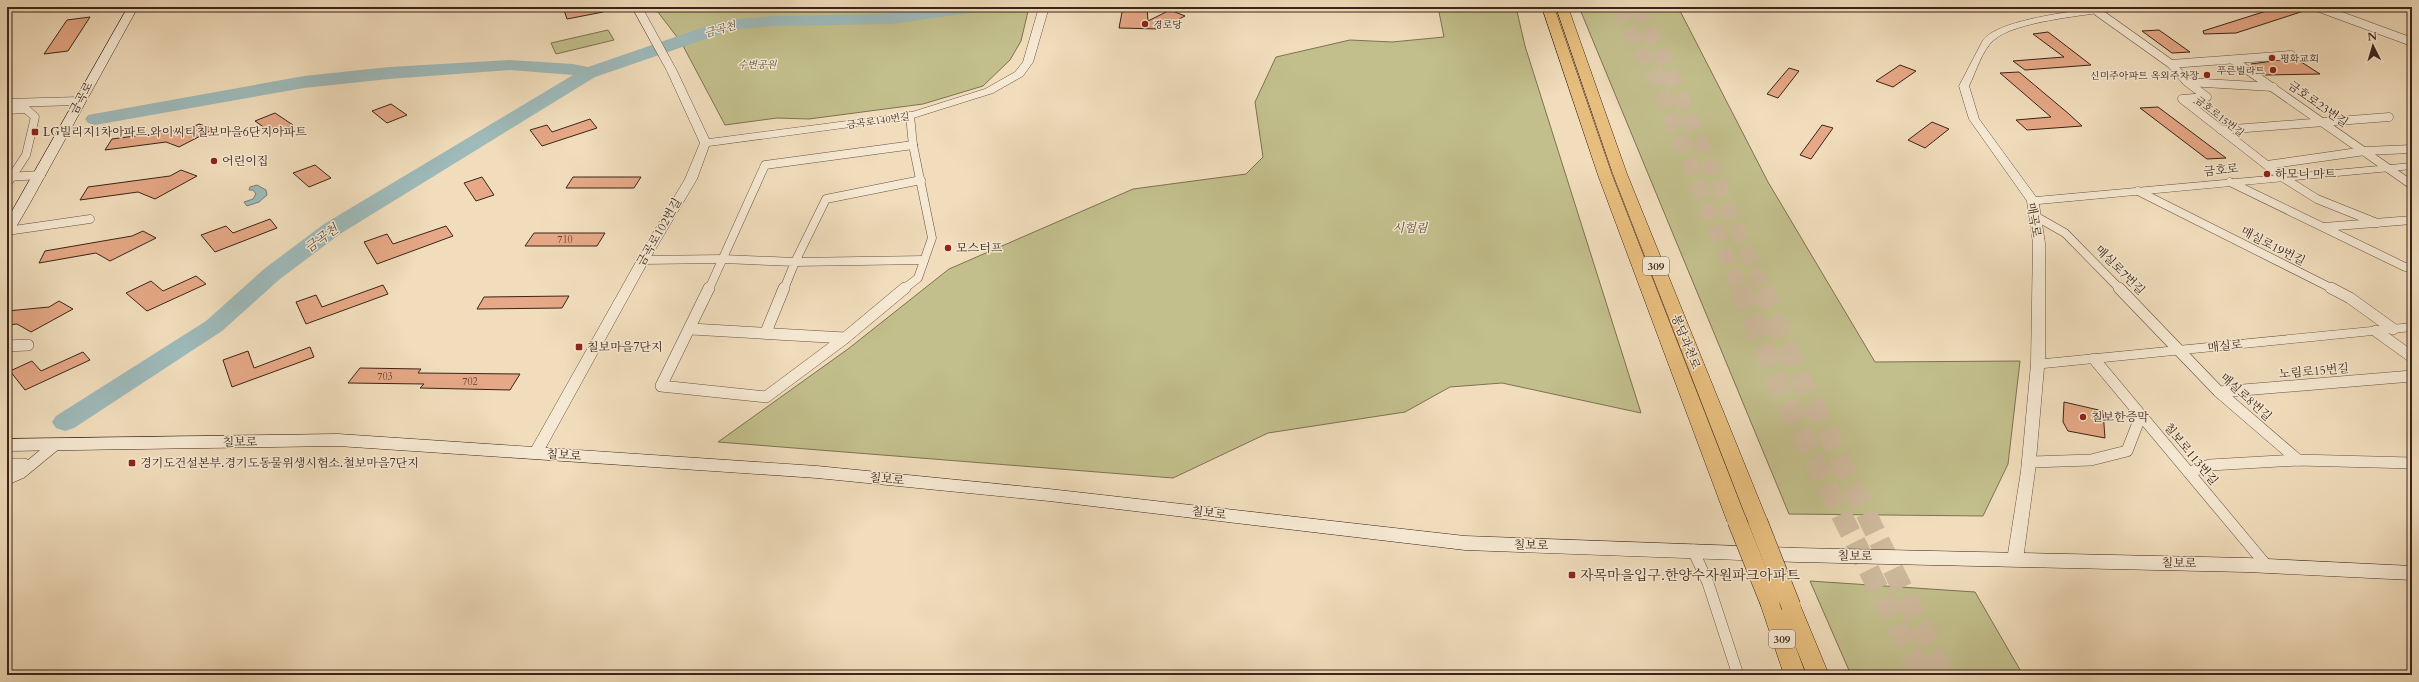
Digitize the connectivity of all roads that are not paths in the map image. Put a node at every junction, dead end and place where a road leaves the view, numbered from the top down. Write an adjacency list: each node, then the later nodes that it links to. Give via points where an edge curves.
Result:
1 (134, 7): 17 (main road, 금곡로)
2 (636, 7): 24 (street, via 672,71)
3 (1044, 7): 20 (street, 금곡로140번길, via 1034,47 1028,62 1019,74 989,91)
4 (1548, 7): 80 (highway, 봉담과천로 / 309, bridge, via 1605,175)
5 (1562, 7): 81 (highway, 봉담과천로 / 309, bridge, via 1628,195)
6 (2119, 7): 8 (street, 매곡로)
7 (2317, 7): 10 (street)
8 (2098, 12): 14 (street, 금호로15번길); 38 (street, 매곡로, via 2047,20 2002,31 1989,38 1964,86 1974,119)
9 (2412, 33): 10 (street)
10 (2403, 38): 11 (street)
11 (2412, 42)
12 (2291, 55): 13 (street)
13 (2233, 60): 14 (street); 16 (street, 금호로23번길)
14 (2171, 64): 15 (street, 금호로15번길)
15 (2187, 82): 16 (street); 23 (street, 금호로15번길, via 2207,96 2182,99)
16 (2273, 88): 22 (street, 금호로23번길)
17 (79, 101): 18 (street); 31 (main road, 금곡로)
18 (7, 103)
19 (7, 110): 33 (street, via 26,109 35,116 26,155)
20 (910, 116): 24 (street, 금곡로140번길); 25 (street)
21 (2389, 117): 22 (street)
22 (2324, 123): 23 (street); 27 (street, 금호로23번길)
23 (2221, 130): 28 (street, 금호로15번길)
24 (705, 143): 46 (street, 금곡로102번길, via 691,179)
25 (913, 145): 34 (street); 45 (street, via 765,164)
26 (2412, 149): 27 (street)
27 (2365, 151): 28 (street); 30 (street, 금호로23번길)
28 (2267, 165): 32 (street, 금호로15번길)
29 (2412, 166): 30 (street, 금호로)
30 (2389, 168): 32 (street, 금호로); 36 (street, 금호로23번길)
31 (41, 175): 33 (street); 44 (main road, 금곡로)
32 (2282, 177): 35 (street, 금호로); 42 (street, 금호로15번길, via 2316,199)
33 (9, 180)
34 (920, 180): 47 (street, via 932,238); 48 (street, via 826,199)
35 (2230, 182): 37 (street, 금호로); 43 (street)
36 (2412, 185)
37 (2138, 191): 38 (street, 금호로); 52 (street, 매실로19번길, via 2350,298)
38 (2033, 201): 39 (street, 매곡로)
39 (2035, 216): 58 (street, 매실로7번길, via 2065,233); 61 (street, 매곡로, via 2039,243)
40 (90, 219): 44 (street)
41 (2412, 220): 42 (street)
42 (2377, 223): 43 (street)
43 (2324, 227): 49 (street, via 2405,267)
44 (7, 231)
45 (723, 259): 46 (street); 48 (street); 51 (street)
46 (643, 260): 67 (street, 금곡로102번길)
47 (924, 260): 48 (street); 55 (street, via 918,278)
48 (796, 262): 54 (street)
49 (2412, 267)
50 (2412, 327): 52 (street, 매실로)
51 (691, 329): 54 (street); 55 (street, via 661,386 766,397)
52 (2393, 329): 53 (street, 매실로)
53 (2376, 331): 58 (street, 매실로); 59 (street)
54 (766, 332): 55 (street)
55 (845, 338)
56 (28, 345): 57 (street)
57 (7, 346)
58 (2180, 350): 60 (street, 매실로); 63 (street, 매실로8번길)
59 (2412, 357)
60 (2094, 359): 61 (street, 매실로); 64 (street, 칠보로113번길)
61 (2038, 364): 69 (street, 매곡로)
62 (2412, 376): 63 (street, 노림로15번길)
63 (2219, 392): 68 (street, 매실로8번길)
64 (2141, 415): 69 (street, via 2127,451 2110,458 2076,462); 72 (street, 칠보로113번길)
65 (55, 444): 66 (main road, 칠보로); 67 (main road, 칠보로, via 338,440); 74 (street, via 21,473)
66 (7, 445)
67 (535, 454): 75 (main road, 칠보로, via 817,472 1049,495 1466,543)
68 (2298, 460): 70 (street); 72 (street, via 2210,465)
69 (2029, 462): 76 (street, 매곡로)
70 (2412, 463)
71 (7, 464): 73 (street, via 24,464)
72 (2190, 472): 77 (street, 칠보로113번길)
73 (7, 474)
74 (7, 479)
75 (1694, 550): 76 (main road, 칠보로); 79 (street, via 1708,583)
76 (2015, 560): 77 (main road, 칠보로)
77 (2268, 566): 78 (main road, 칠보로)
78 (2412, 573)
79 (1738, 675)
80 (1795, 675)
81 (1818, 675)

